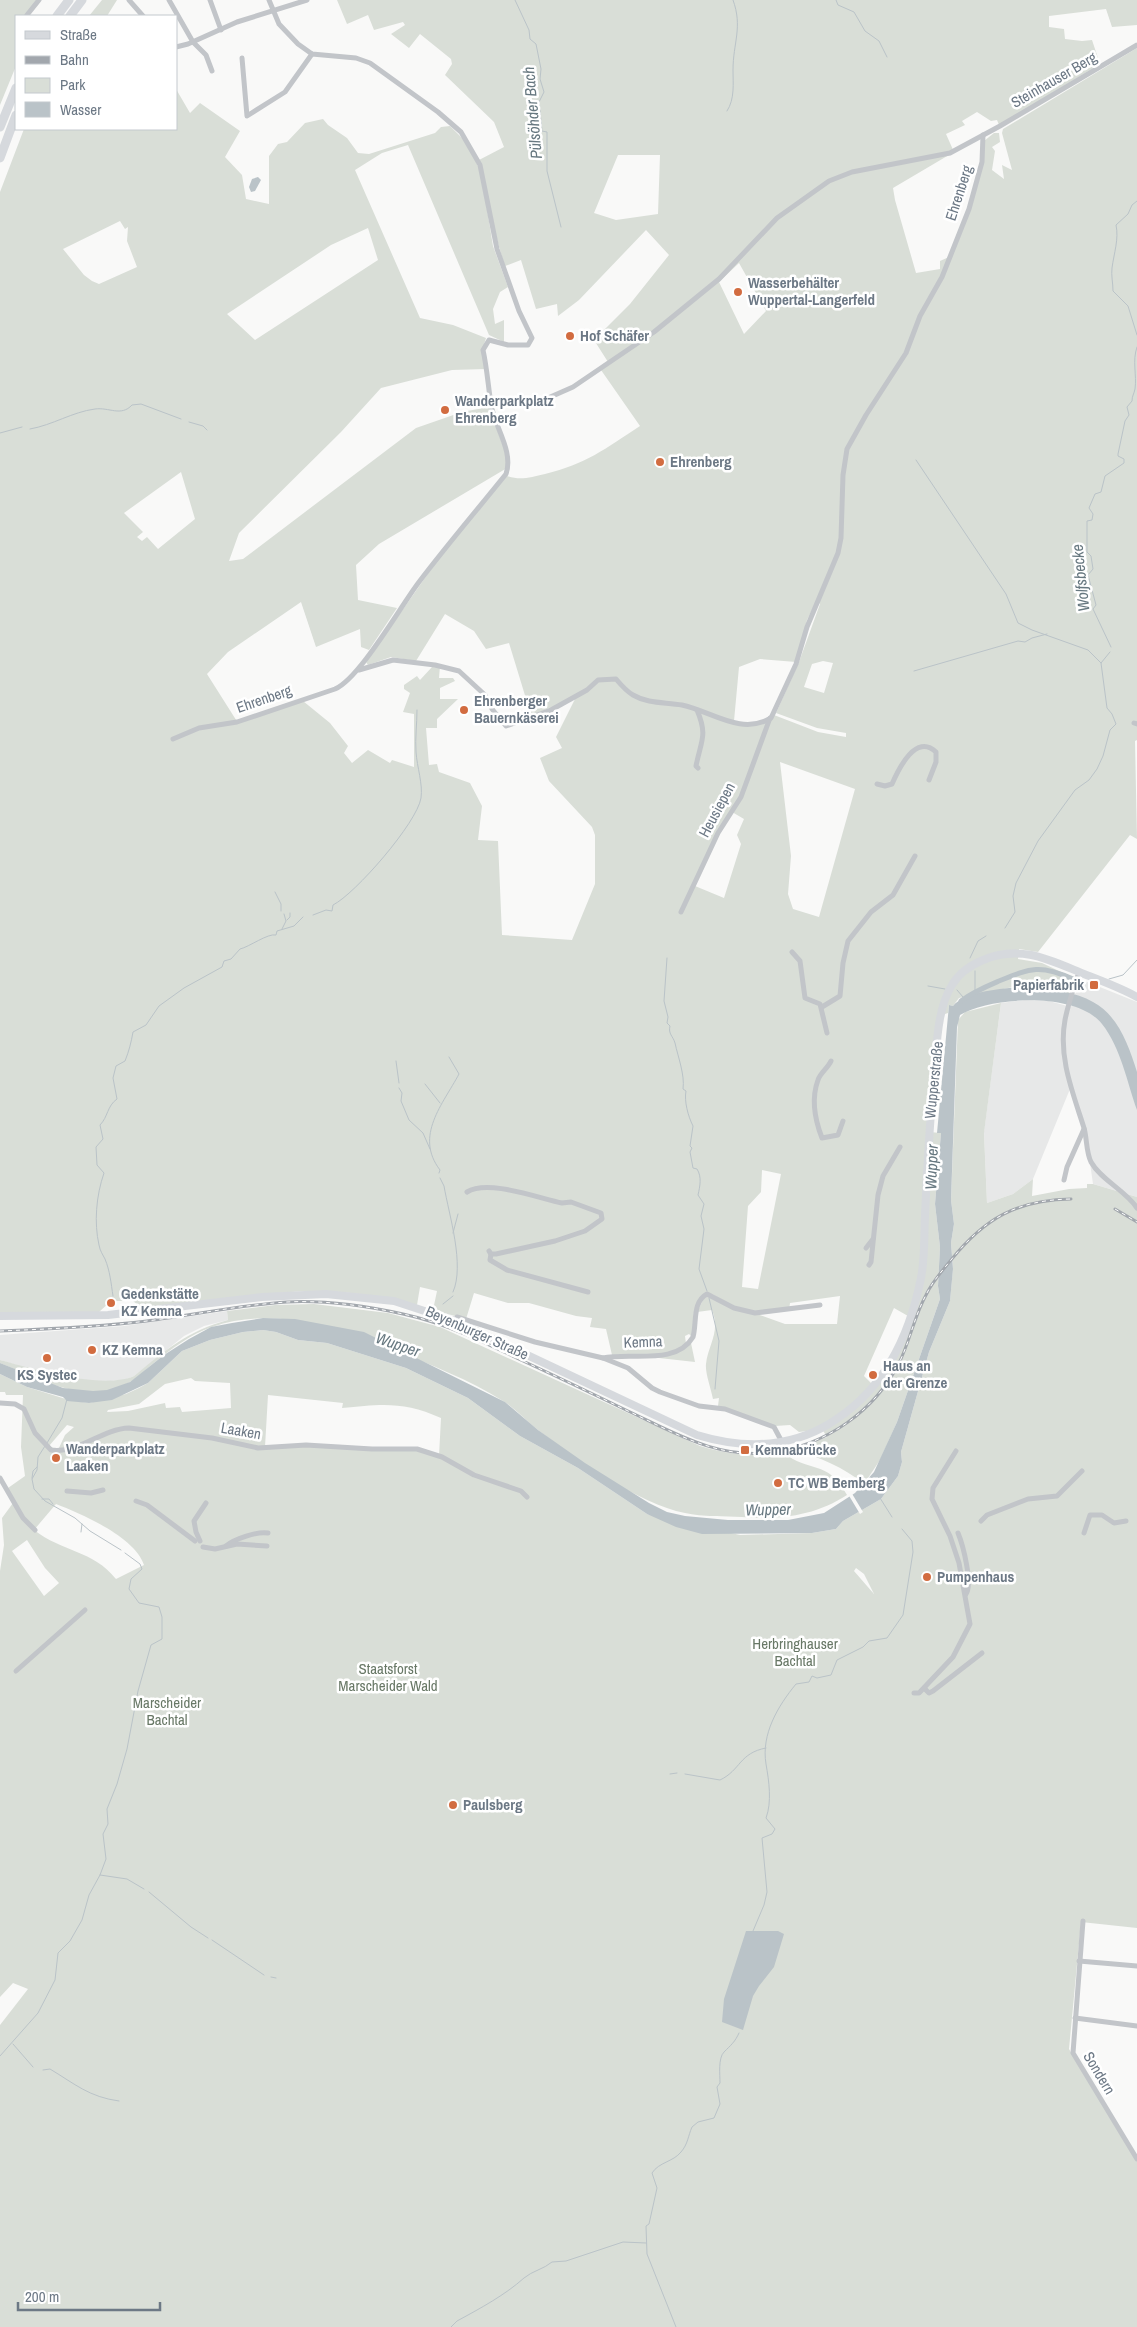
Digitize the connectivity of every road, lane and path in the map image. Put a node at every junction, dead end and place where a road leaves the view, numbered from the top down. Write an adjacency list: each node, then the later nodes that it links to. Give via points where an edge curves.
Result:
1 (39, 0): 10 (street)
2 (68, 0): 11 (highway)
3 (82, 0): 12 (highway)
4 (129, 0): 13 (street)
5 (168, 0): 14 (street)
6 (210, 0): 16 (street)
7 (269, 0): 9 (street)
8 (307, 0): 9 (street)
9 (272, 11): 16 (street); 20 (street, via 287,34)
10 (27, 15)
11 (58, 15)
12 (71, 15)
13 (142, 15)
14 (177, 15)
15 (178, 17): 17 (street)
16 (221, 30): 17 (street)
17 (193, 42): 19 (street); 22 (street, via 206,55)
18 (1137, 45): 26 (street, Steinhauser Berg)
19 (178, 46)
20 (312, 54): 21 (street, via 285,92 247,116); 28 (street, Ehrenberg, via 356,58 370,63 461,132 480,166 500,258 532,338 522,346 492,340 486,342 483,350 489,372)
21 (242, 58)
22 (212, 71)
23 (15, 90): 25 (highway)
24 (15, 118): 27 (highway)
25 (0, 127)
26 (983, 135): 28 (street, Ehrenberg, via 944,155 852,172 829,181 777,218 718,279 654,332 574,387 548,398); 31 (street, Ehrenberg, via 980,171 942,277 920,316 906,353 848,449 838,553 809,622 796,664)
27 (0, 158)
28 (491, 404): 29 (street, Ehrenberg, via 508,459 506,474 418,583)
29 (358, 670): 30 (street, Ehrenberg, via 393,660 459,671 485,695 492,710 506,726 551,710 605,678 616,679 627,691 640,698); 32 (street, Ehrenberg, via 335,689 237,722 199,728)
30 (697, 710): 31 (street, Ehrenberg, via 729,722 751,724); 33 (street, via 703,722)
31 (771, 718): 37 (street, Heusiepen, via 741,797 718,833)
32 (173, 739)
33 (698, 768)
34 (929, 780): 35 (street, via 936,752 921,746 912,751 892,784)
35 (877, 784)
36 (915, 856): 41 (street, via 893,895 871,912 848,941 840,996)
37 (681, 912)
38 (792, 952): 41 (street, via 800,961 805,998)
39 (1080, 972): 40 (main road, Wupperstraße); 45 (street, via 1067,1011 1063,1048 1075,1106); 58 (main road, Wupperstraße, via 1033,954 1005,953 970,966 948,993 936,1047 922,1273 902,1341)
40 (1137, 997)
41 (822, 1007): 42 (street)
42 (827, 1033)
43 (831, 1061): 44 (street, via 818,1080 814,1097 816,1124 822,1138 838,1135)
44 (843, 1121)
45 (1084, 1128): 47 (street); 49 (street, via 1091,1160)
46 (900, 1147): 50 (street, via 882,1179)
47 (1064, 1180)
48 (467, 1192): 53 (street, via 494,1188 562,1203 571,1202 601,1213 602,1220 585,1231 555,1241 490,1253 490,1260 507,1270)
49 (1137, 1208)
50 (873, 1239): 51 (street); 52 (street)
51 (866, 1248)
52 (869, 1265)
53 (588, 1292)
54 (820, 1305): 57 (street, Kemna, via 755,1313 734,1308 707,1294 695,1311 693,1337 678,1351 666,1355)
55 (0, 1316): 56 (main road, Beyenburger Straße, via 108,1315 262,1297 326,1294 394,1302)
56 (455, 1321): 57 (street, Kemna, via 457,1317 535,1342); 60 (main road, Beyenburger Straße, via 697,1435 736,1443)
57 (603, 1358): 60 (street, Kemna, via 628,1368 660,1392 700,1406 725,1409 774,1427)
58 (885, 1374): 60 (main road, Beyenburger Straße, via 861,1400 828,1425 811,1434)
59 (0, 1402): 66 (street, Laaken, via 24,1408 36,1433 46,1445 57,1451 74,1448 116,1429 129,1428 212,1438 258,1448 306,1445 417,1449 442,1457 474,1475 521,1491)
60 (782, 1442)
61 (956, 1451): 78 (street, via 933,1488 932,1499 960,1563)
62 (1082, 1471): 69 (street, via 1057,1496 1028,1499 987,1515)
63 (0, 1478): 71 (street, via 23,1518)
64 (104, 1490): 65 (street, via 91,1493)
65 (66, 1491)
66 (527, 1497)
67 (136, 1500): 75 (street)
68 (206, 1503): 75 (street, via 194,1521)
69 (981, 1521)
70 (1126, 1521): 74 (street, via 1114,1522 1102,1515 1090,1515)
71 (35, 1530)
72 (268, 1533): 77 (street, via 257,1532 233,1540)
73 (958, 1533): 78 (street, via 968,1581)
74 (1084, 1533)
75 (200, 1543): 77 (street, via 207,1549)
76 (267, 1546): 77 (street, via 237,1544)
77 (224, 1548)
78 (966, 1594): 82 (street, via 970,1624 953,1657)
79 (85, 1610): 81 (street)
80 (982, 1653): 82 (street, via 933,1691 929,1693)
81 (16, 1671)
82 (924, 1688): 83 (street)
83 (914, 1693)
84 (1083, 1921): 85 (street, Sondern)
85 (1079, 1961): 86 (street); 87 (street, Sondern)
86 (1137, 1966)
87 (1075, 2018): 88 (street); 89 (street, Sondern, via 1073,2053)
88 (1137, 2026)
89 (1137, 2159)

